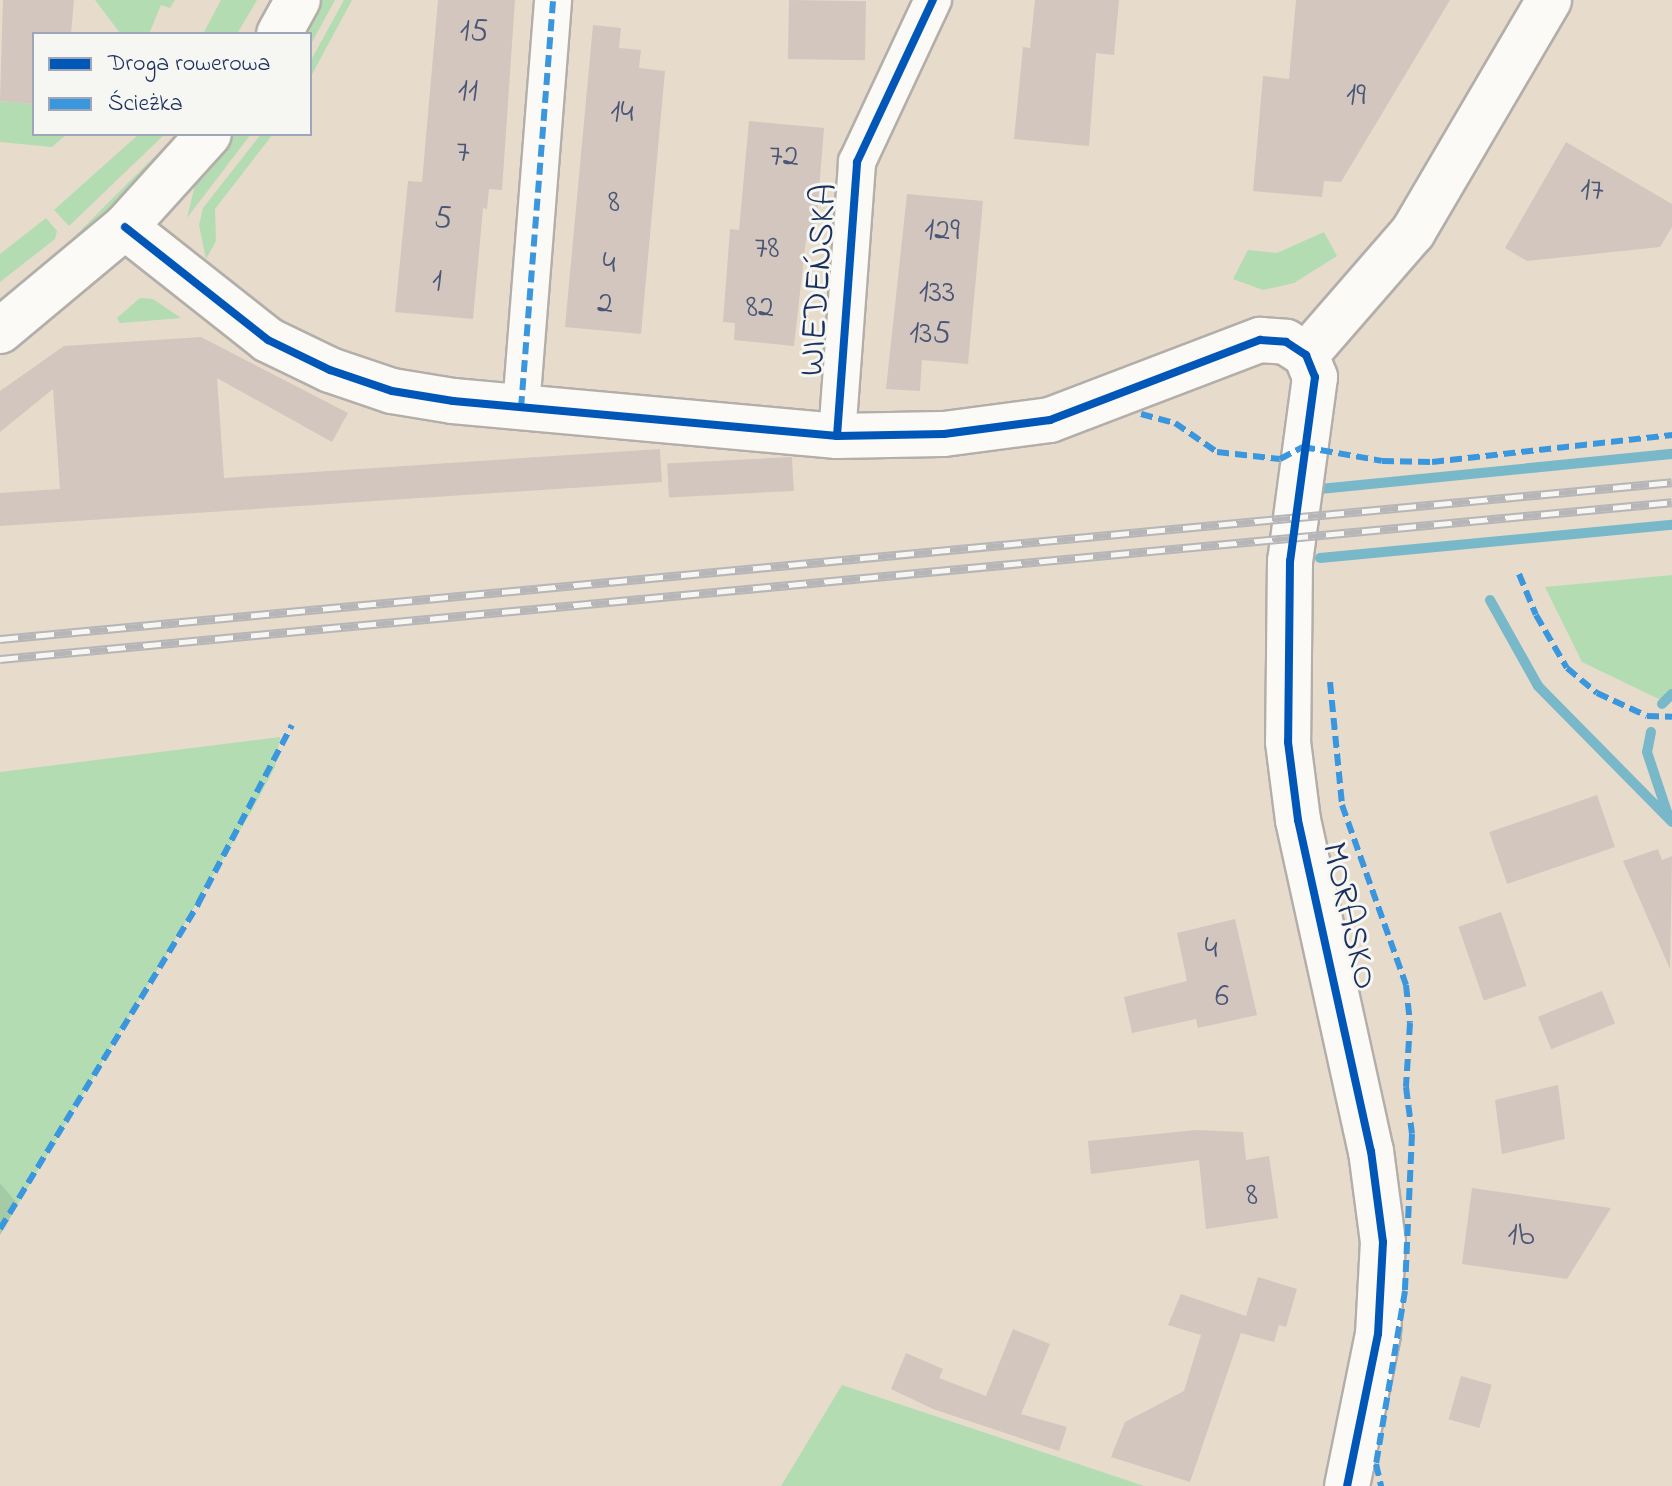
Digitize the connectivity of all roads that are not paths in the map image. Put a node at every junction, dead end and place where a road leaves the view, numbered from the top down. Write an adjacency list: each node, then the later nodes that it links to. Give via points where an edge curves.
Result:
1 (298, 0): 5 (street)
2 (553, 0): 10 (street)
3 (933, 0): 11 (street, WIEDEŃSKA, via 857,162)
4 (1549, 0): 9 (street, via 1413,232)
5 (280, 32)
6 (207, 136): 7 (street)
7 (125, 227): 8 (street); 10 (street, via 268,340 330,370 392,391)
8 (0, 331)
9 (1306, 355): 11 (street, via 1286,342 1260,340 1050,420 944,434); 12 (street, MORASKO, via 1315,377 1290,561 1288,742 1298,820 1371,1151 1383,1242 1378,1334)
10 (521, 408): 11 (street)
11 (837, 436)
12 (1347, 1486)

